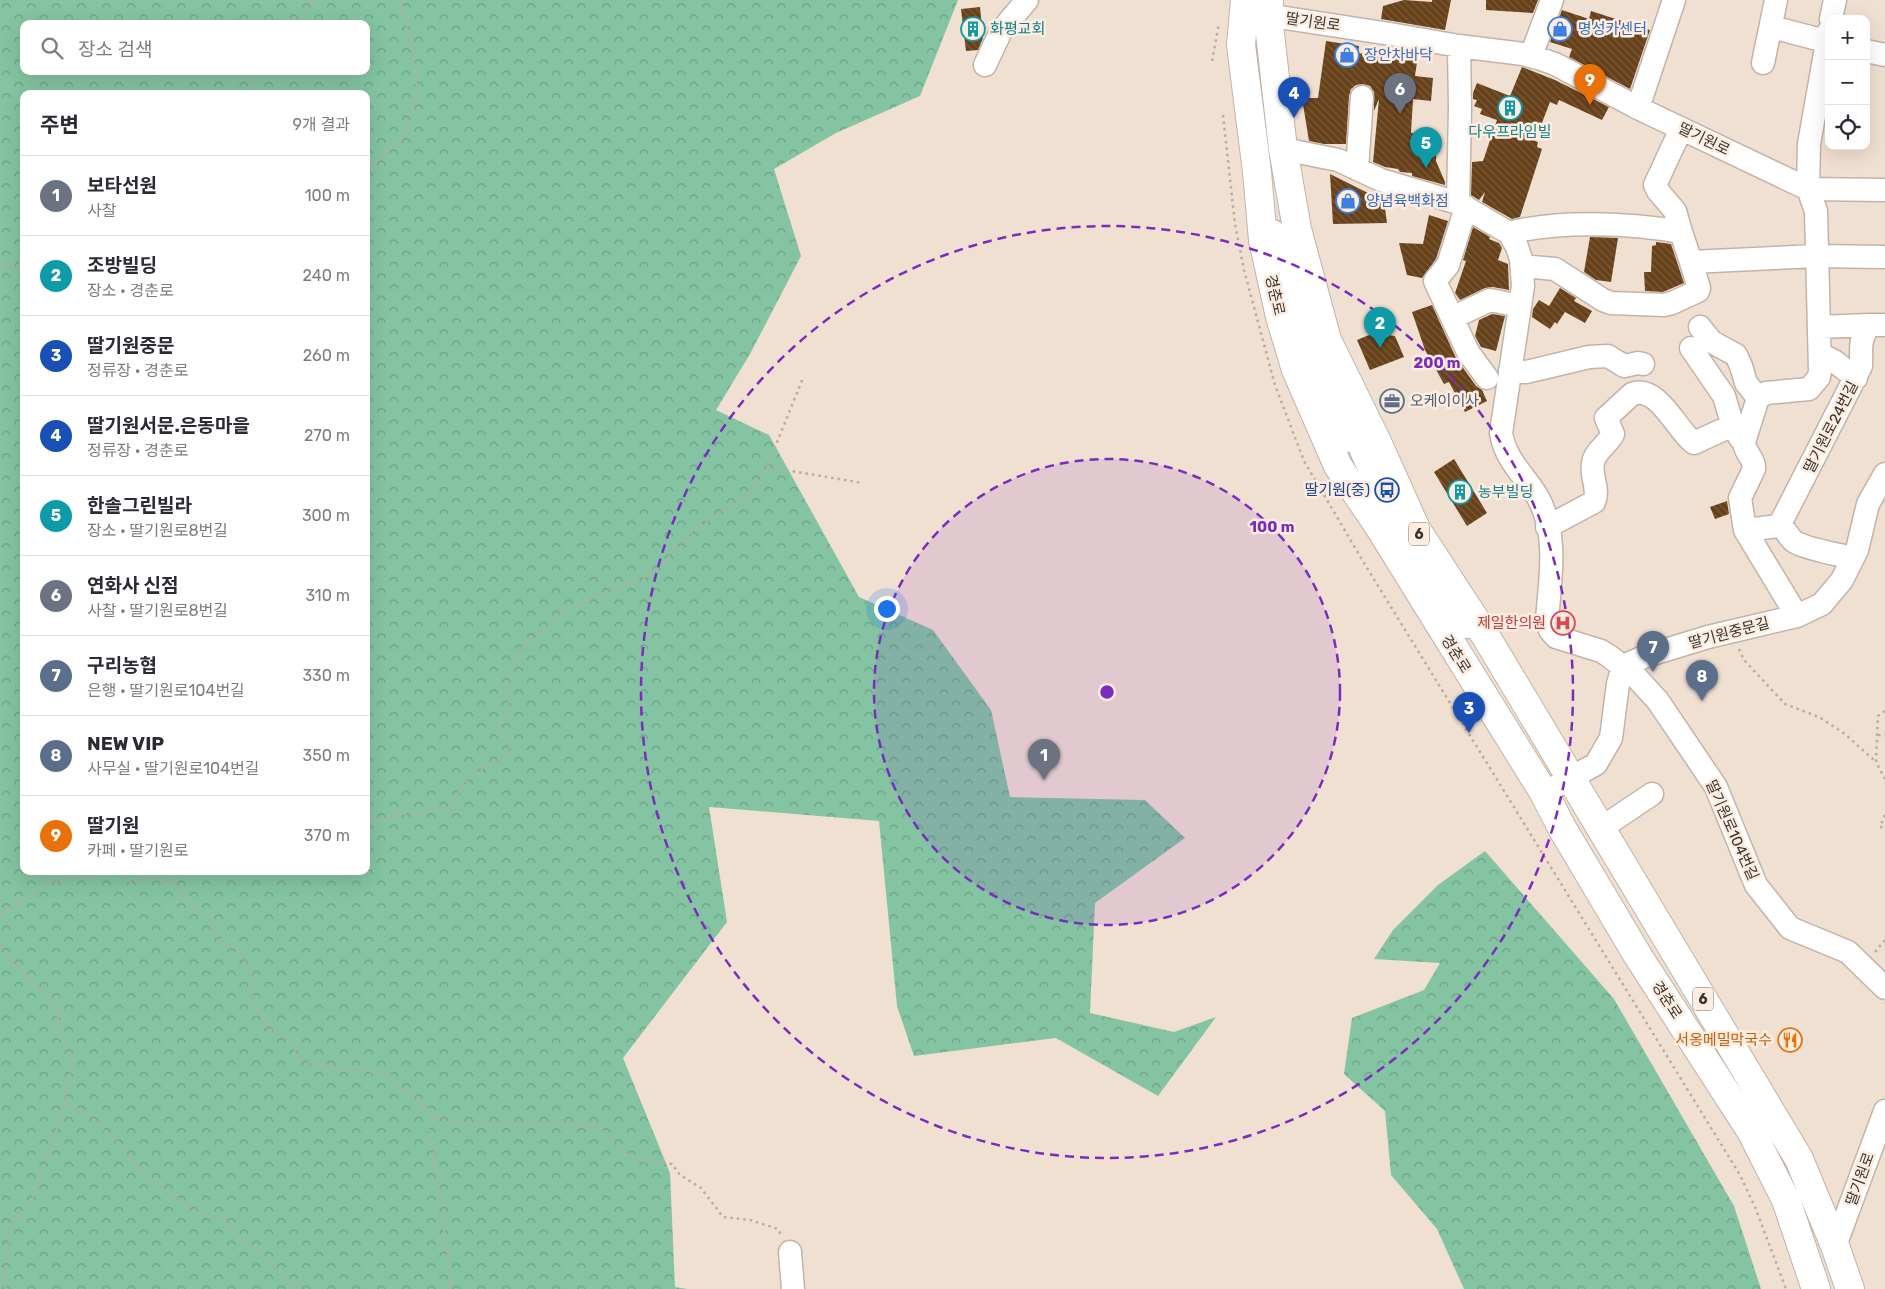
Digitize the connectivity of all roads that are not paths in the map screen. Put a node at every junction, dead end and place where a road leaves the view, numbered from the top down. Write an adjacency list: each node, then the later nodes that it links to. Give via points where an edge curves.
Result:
1 (1027, 0): 16 (street, via 1001,31)
2 (1552, 0): 14 (street)
3 (1674, 0): 18 (street)
4 (1776, 0): 8 (street)
5 (1835, 0): 7 (street)
6 (1256, 7): 10 (street, 딸기원로); 20 (main road, 경춘로 / 6); 54 (main road, 경춘로, via 1241,45 1263,240 1296,370 1338,466 1378,524)
7 (1832, 15)
8 (1772, 27): 9 (street); 15 (street)
9 (1825, 37)
10 (1459, 46): 14 (street, 딸기원로); 25 (street)
11 (1870, 52): 13 (street)
12 (1825, 55): 22 (street, via 1809,144)
13 (1885, 55)
14 (1531, 56): 18 (street, 딸기원로, via 1555,64)
15 (1763, 63)
16 (985, 65)
17 (1362, 96): 21 (street)
18 (1638, 108): 19 (street, 딸기원로)
19 (1681, 128): 22 (street, 딸기원로); 26 (street, via 1655,185 1675,211)
20 (1283, 149): 21 (street, via 1338,160); 53 (main road, 경춘로 / 6, via 1297,230 1327,340 1416,529 1485,635)
21 (1357, 169): 25 (street)
22 (1808, 189): 23 (street, 딸기원로); 28 (street, via 1816,211)
23 (1885, 190)
24 (1414, 204): 25 (street)
25 (1462, 209): 27 (street); 33 (street, via 1448,265 1435,281)
26 (1681, 232): 27 (street, via 1649,226 1604,225 1525,229); 30 (street)
27 (1508, 233): 31 (street, via 1517,247)
28 (1817, 256): 29 (street); 30 (street); 36 (street)
29 (1885, 257)
30 (1690, 262): 31 (street, via 1698,291 1672,303 1655,305 1606,302 1555,268)
31 (1522, 266): 32 (street)
32 (1520, 306): 33 (street, via 1490,300); 40 (street)
33 (1452, 318): 41 (street, via 1472,358)
34 (1877, 325): 36 (street, 딸기원로24번길); 42 (street, 딸기원로24번길, via 1861,341 1862,366)
35 (1700, 327): 43 (street, via 1715,344 1736,355 1746,383)
36 (1819, 327): 38 (street)
37 (1691, 348): 44 (street, via 1724,396)
38 (1820, 354): 42 (street); 43 (street, via 1819,377 1808,389 1766,393)
39 (1643, 364): 40 (street, via 1624,366 1608,356 1589,357 1526,372)
40 (1510, 372): 48 (street, via 1502,441 1512,462 1537,497)
41 (1487, 378)
42 (1856, 378): 47 (street, 딸기원로24번길)
43 (1758, 398): 45 (street)
44 (1732, 425): 45 (street); 48 (street, via 1694,443 1652,397 1632,394 1606,418 1613,434 1593,461 1597,494 1594,502)
45 (1744, 446): 49 (street, via 1754,464 1754,473 1740,498)
46 (1885, 474): 50 (street, 딸기원중문길, via 1868,504)
47 (1779, 526): 49 (street); 50 (street, via 1796,543)
48 (1547, 527): 52 (street, 딸기원로104번길, via 1553,554 1547,620 1550,630 1562,640 1601,651)
49 (1745, 530): 51 (street)
50 (1853, 558): 51 (street, 딸기원중문길, via 1842,580 1822,604)
51 (1796, 616): 52 (street, 딸기원중문길, via 1646,656)
52 (1623, 666): 53 (street, via 1611,738 1596,764); 57 (street, 딸기원로104번길, via 1658,701 1716,787 1756,885 1790,928 1848,952)
53 (1570, 778): 54 (street); 56 (main road, 경춘로 / 6)
54 (1544, 793): 62 (main road, 경춘로, via 1638,956 1751,1131 1786,1200)
55 (1652, 794): 56 (street)
56 (1600, 829): 59 (main road, 경춘로 / 6, via 1795,1151)
57 (1885, 988)
58 (1885, 1111): 59 (street, 딸기원로)
59 (1835, 1246): 63 (main road, 경춘로 / 6)
60 (790, 1252): 61 (street)
61 (793, 1289)
62 (1816, 1289)
63 (1850, 1289)

